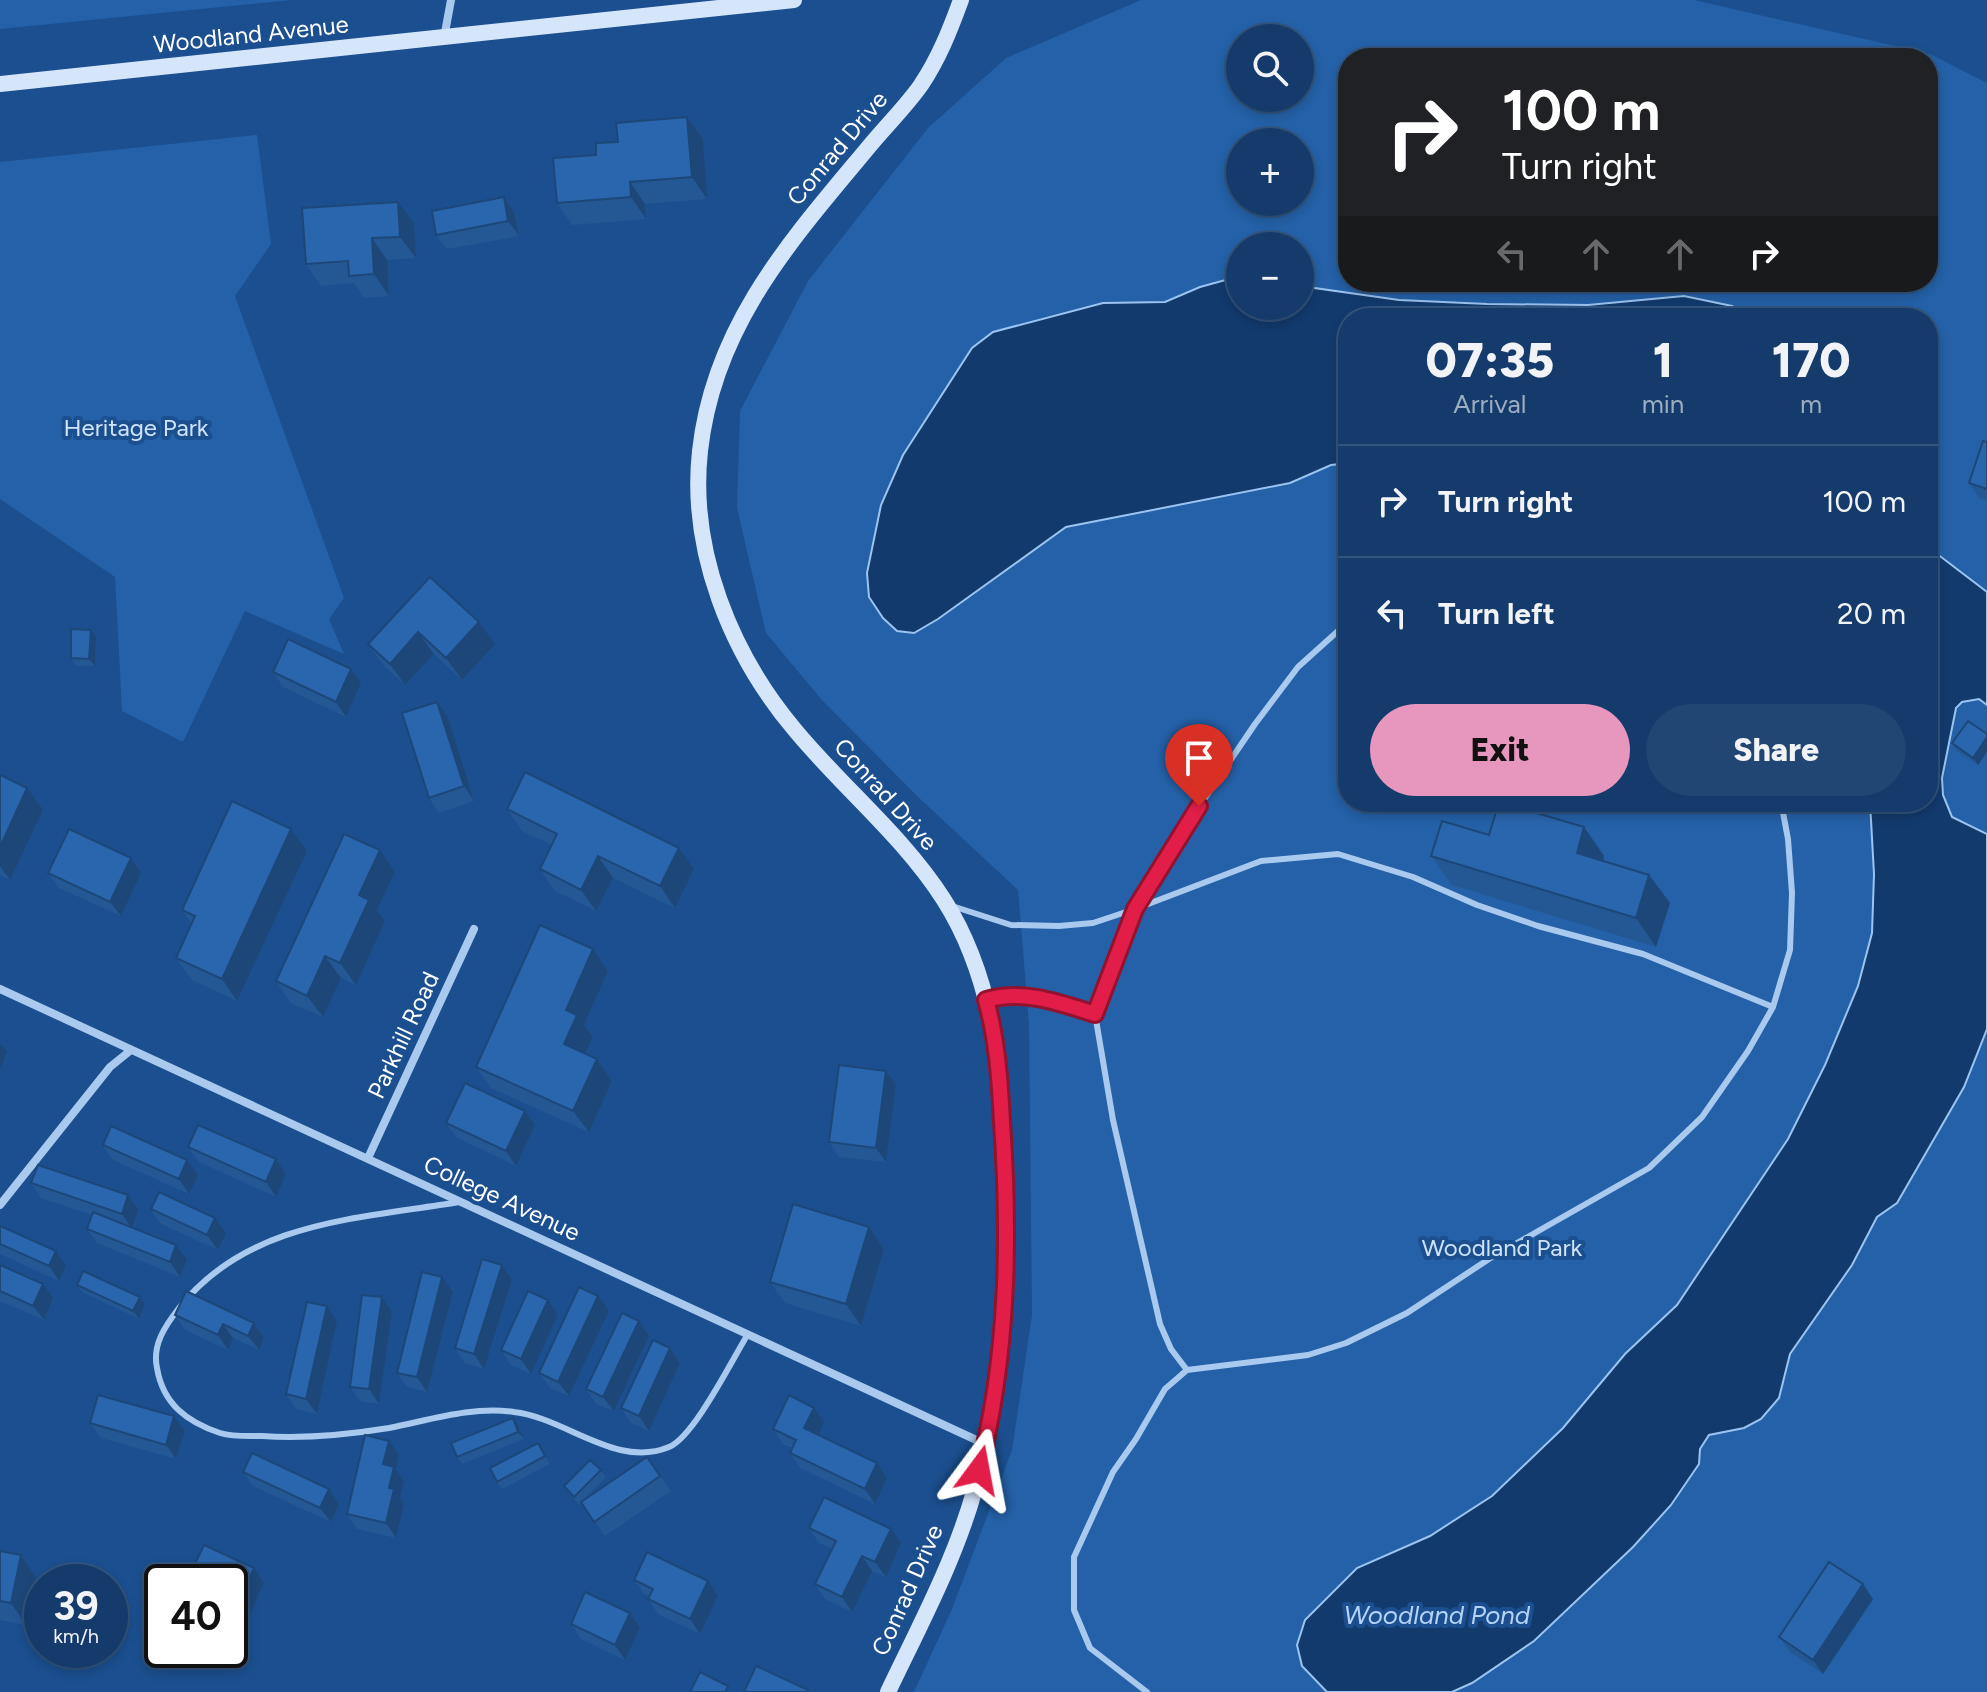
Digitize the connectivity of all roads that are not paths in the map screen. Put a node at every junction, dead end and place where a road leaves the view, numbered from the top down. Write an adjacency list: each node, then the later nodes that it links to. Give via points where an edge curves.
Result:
1 (451, 0): 4 (street)
2 (794, 0): 4 (street, Woodland Avenue)
3 (961, 0): 8 (street, Conrad Drive, via 920,87 786,247 745,309 721,359 699,456 701,520 716,594 750,666 793,729 912,854)
4 (444, 38): 5 (street, Woodland Avenue)
5 (0, 84)
6 (1338, 631): 9 (lane, via 1298,667 1255,724)
7 (1783, 812): 13 (lane, via 1792,893 1790,950)
8 (947, 904): 9 (lane, via 1011,925 1093,923); 12 (street, Conrad Drive)
9 (1135, 909): 13 (lane, via 1261,861 1338,854 1538,926 1643,954); 14 (lane)
10 (474, 929): 16 (street, Parkhill Road)
11 (0, 989): 15 (street, College Avenue)
12 (986, 1000): 14 (lane, via 1005,994); 21 (street, Conrad Drive, via 999,1071 1006,1277)
13 (1773, 1007): 20 (lane, via 1702,1117 1649,1168 1489,1259 1407,1313 1346,1343 1308,1355)
14 (1095, 1014): 20 (lane, via 1113,1120 1160,1324)
15 (131, 1050): 16 (street, College Avenue); 18 (street, via 110,1067)
16 (368, 1158): 17 (street, College Avenue)
17 (462, 1202): 19 (street, College Avenue); 19 (lane, via 315,1226 233,1258 193,1290 166,1324 156,1351 163,1393 189,1419 222,1434 299,1439 475,1411 513,1411 624,1451 655,1451 673,1446 695,1423)
18 (0, 1205)
19 (748, 1334): 21 (street, College Avenue)
20 (1187, 1370): 23 (lane, via 1165,1389 1113,1472 1074,1557 1074,1610 1090,1648)
21 (986, 1444): 22 (street, Conrad Drive, via 942,1577)
22 (888, 1692)
23 (1147, 1692)

